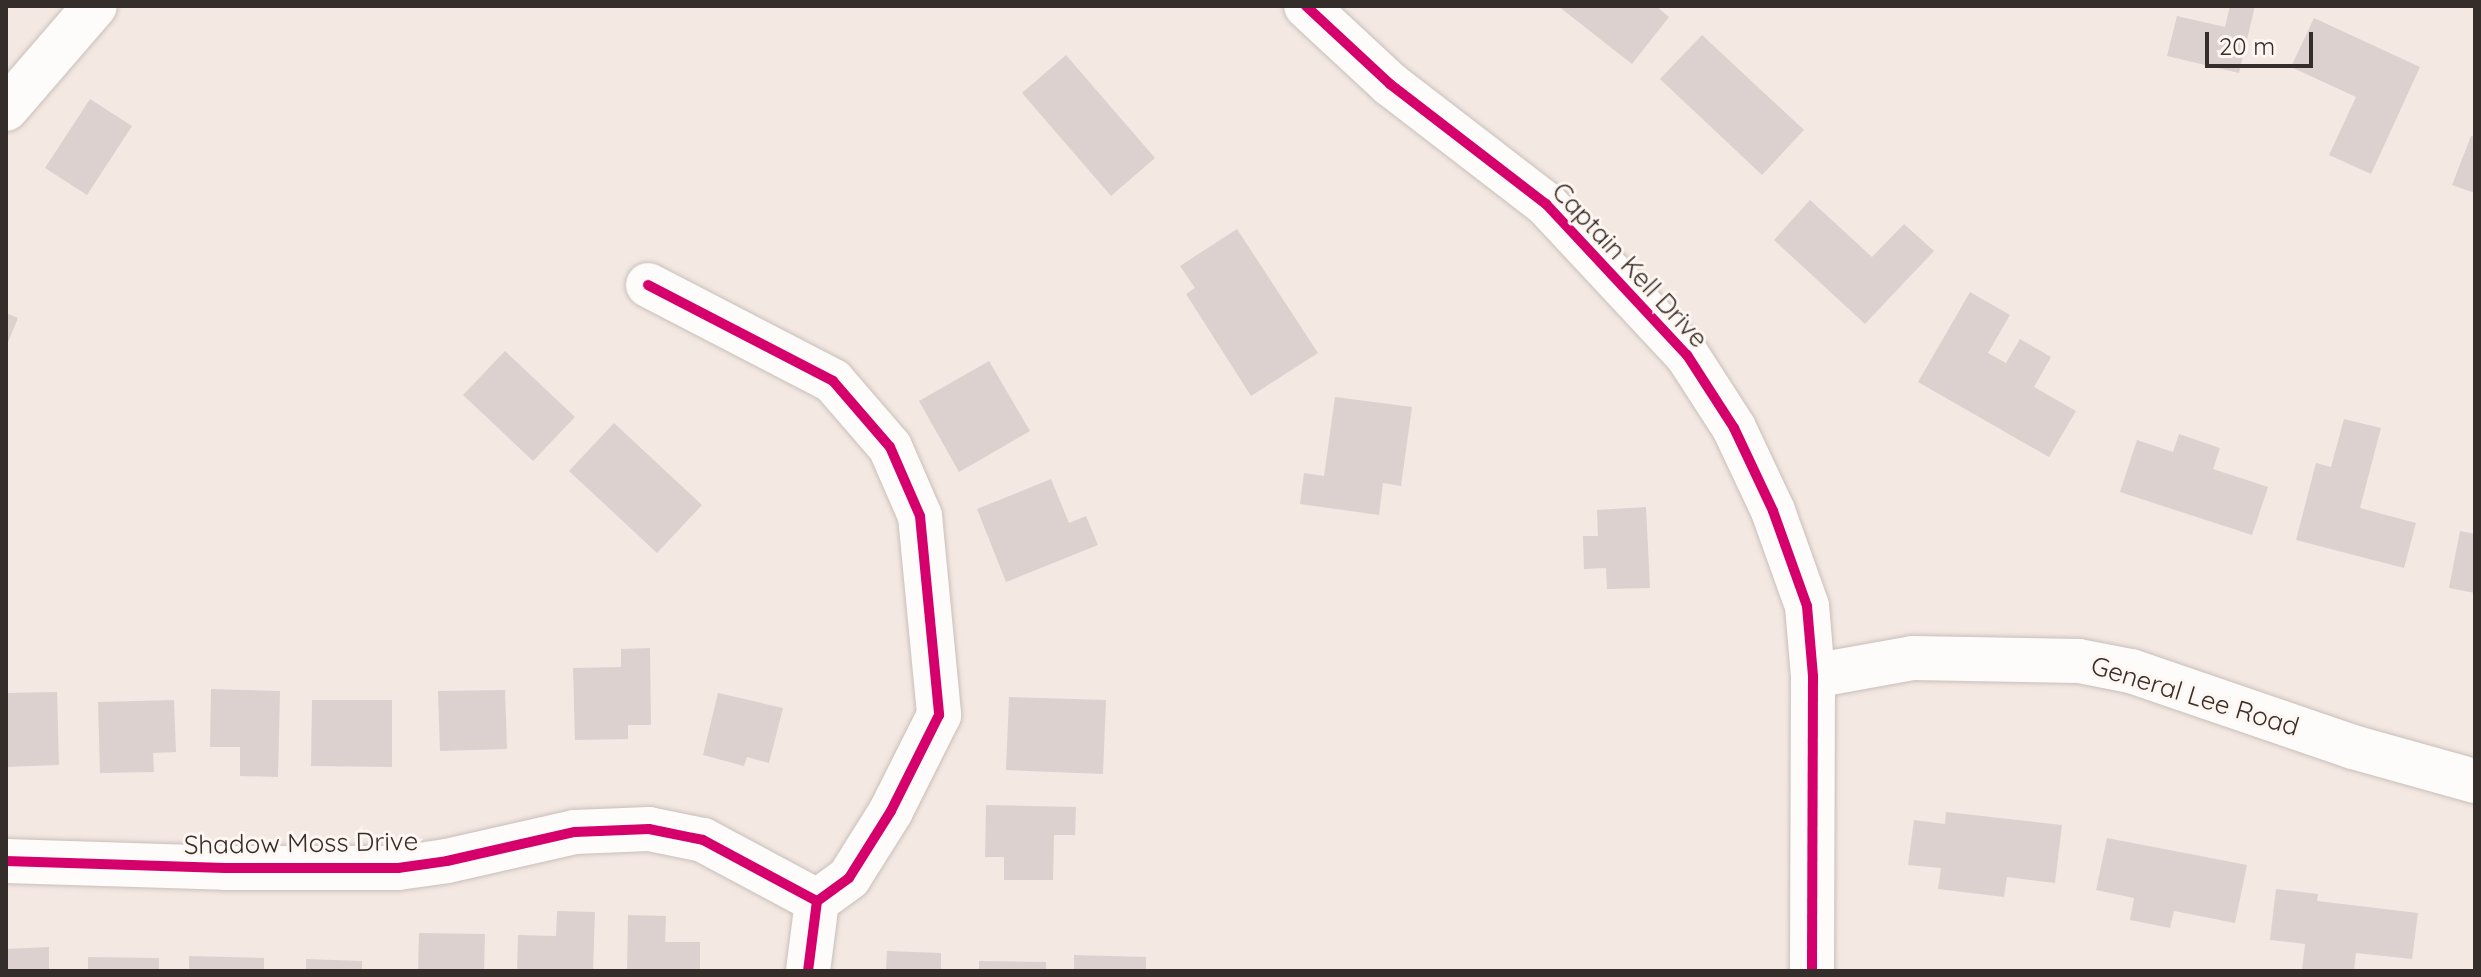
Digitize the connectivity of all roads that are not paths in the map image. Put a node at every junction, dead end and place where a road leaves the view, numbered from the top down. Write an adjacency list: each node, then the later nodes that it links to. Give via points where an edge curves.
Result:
1 (95, 6): 3 (street)
2 (1306, 6): 5 (street, Captain Kell Drive, via 1390,84 1546,204 1687,355 1734,428 1773,511 1807,606)
3 (6, 109)
4 (648, 285): 8 (street, via 833,381 890,447 920,516 939,715 891,811 849,878)
5 (1813, 676): 6 (street, General Lee Road, via 1913,658 2079,661 2145,675 2353,747); 10 (street, Captain Kell Drive)
6 (2475, 781)
7 (6, 861): 8 (street, Shadow Moss Drive, via 398,868 575,832 649,829 703,840)
8 (817, 901): 9 (street)
9 (808, 971)
10 (1812, 971)

